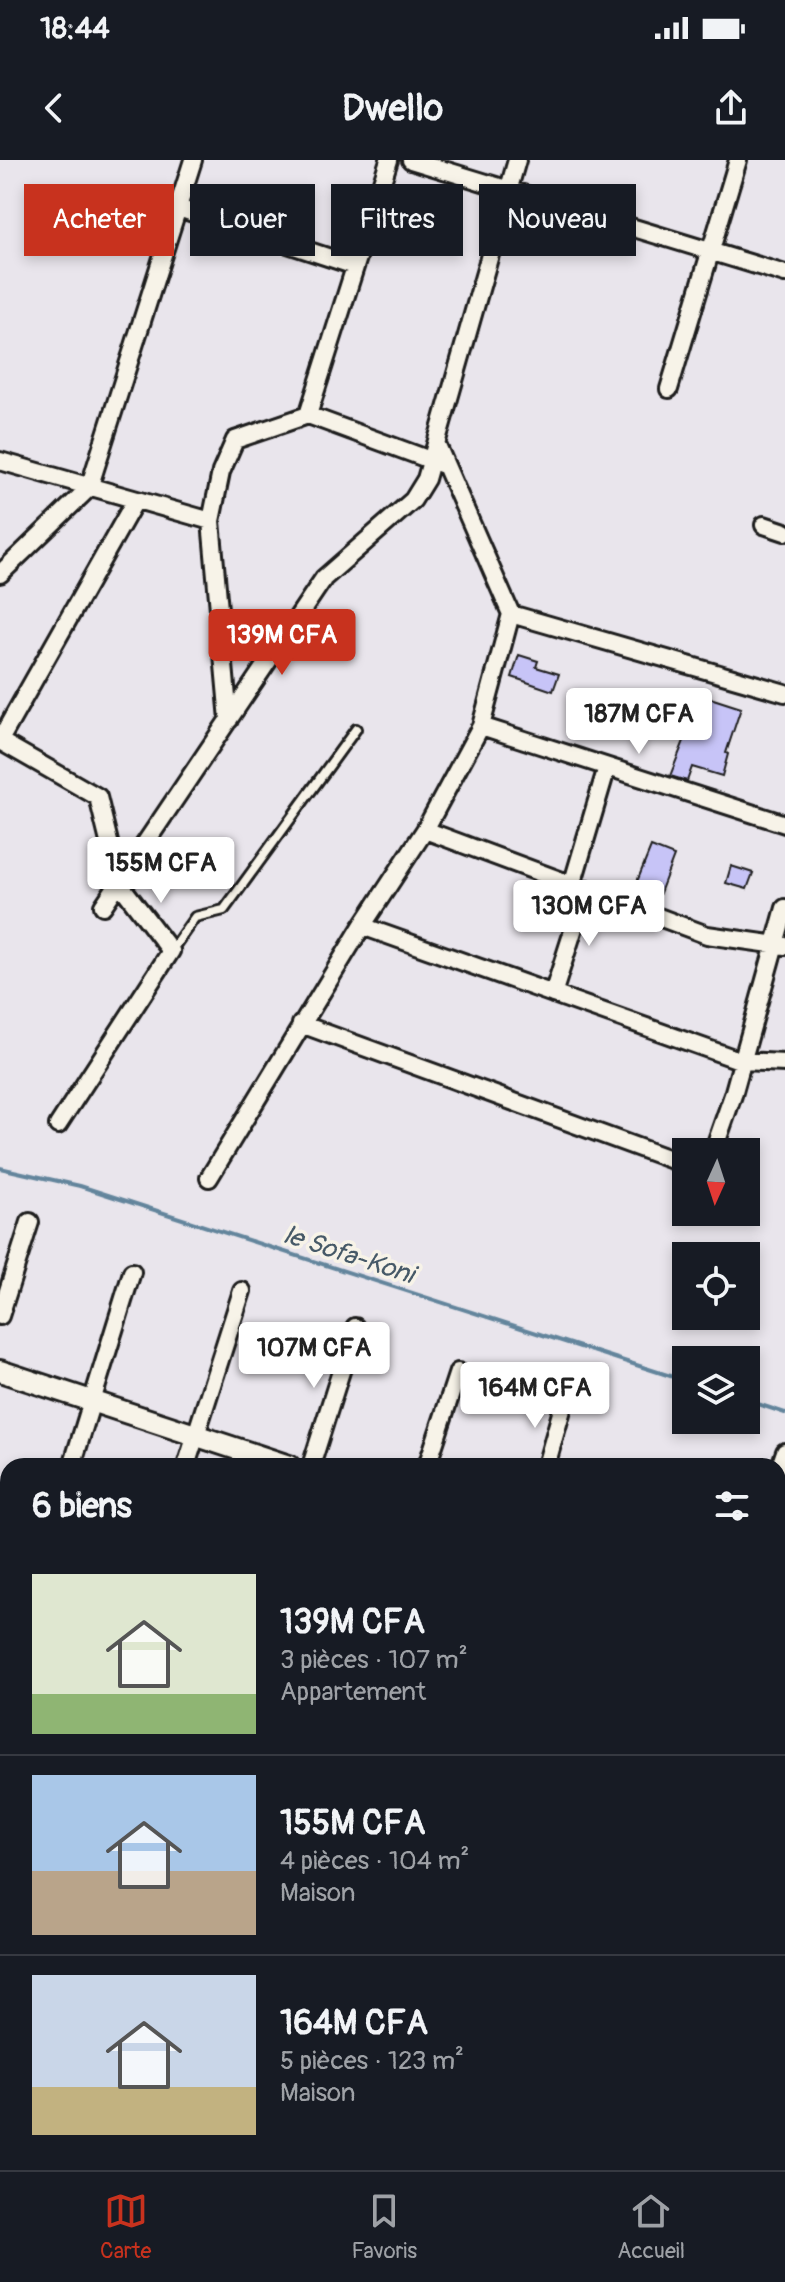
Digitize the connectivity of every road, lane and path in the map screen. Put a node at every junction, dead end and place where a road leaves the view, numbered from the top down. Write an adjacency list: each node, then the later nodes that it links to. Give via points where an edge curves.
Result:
1 (193, 160): 8 (street)
2 (389, 160): 12 (street)
3 (411, 160): 6 (street)
4 (517, 160): 7 (street)
5 (738, 160): 10 (street)
6 (489, 184)
7 (510, 184)
8 (178, 208): 12 (street); 18 (street)
9 (636, 229): 10 (street)
10 (710, 251): 13 (street); 14 (street)
11 (491, 256): 16 (street)
12 (355, 266): 15 (street)
13 (785, 274)
14 (669, 389)
15 (308, 415): 16 (street); 20 (street, via 235,440 221,472)
16 (438, 457): 24 (street); 26 (street, via 413,500 324,578)
17 (0, 461): 18 (street)
18 (89, 488): 19 (street); 23 (street)
19 (135, 501): 20 (street); 29 (street)
20 (211, 521): 26 (street)
21 (764, 525): 22 (street)
22 (785, 532)
23 (0, 574)
24 (511, 614): 25 (street); 27 (street)
25 (785, 693)
26 (229, 720): 33 (street)
27 (481, 726): 30 (street); 32 (street)
28 (356, 729): 39 (lane, via 224,910 195,917)
29 (0, 740): 33 (street, via 98,797)
30 (607, 767): 31 (street); 34 (street)
31 (785, 824)
32 (425, 830): 34 (street); 37 (street)
33 (119, 883): 35 (street); 39 (street)
34 (579, 888): 38 (street, via 707,935); 40 (street)
35 (103, 906)
36 (785, 908): 38 (street)
37 (362, 926): 40 (street); 41 (street)
38 (779, 946): 42 (street)
39 (171, 951): 44 (street)
40 (553, 994): 42 (street)
41 (301, 1024): 46 (street); 47 (street)
42 (742, 1061): 43 (street); 45 (street)
43 (785, 1063)
44 (58, 1125)
45 (717, 1138)
46 (672, 1160)
47 (209, 1178)
48 (30, 1222): 51 (street)
49 (132, 1272): 55 (street)
50 (242, 1291): 57 (street)
51 (0, 1316)
52 (355, 1327): 61 (street)
53 (0, 1371): 55 (street)
54 (458, 1372): 62 (street)
55 (94, 1402): 57 (street); 58 (street)
56 (563, 1406): 63 (street)
57 (197, 1436): 59 (street); 60 (street)
58 (75, 1458)
59 (189, 1458)
60 (264, 1458)
61 (314, 1458)
62 (430, 1458)
63 (548, 1458)

